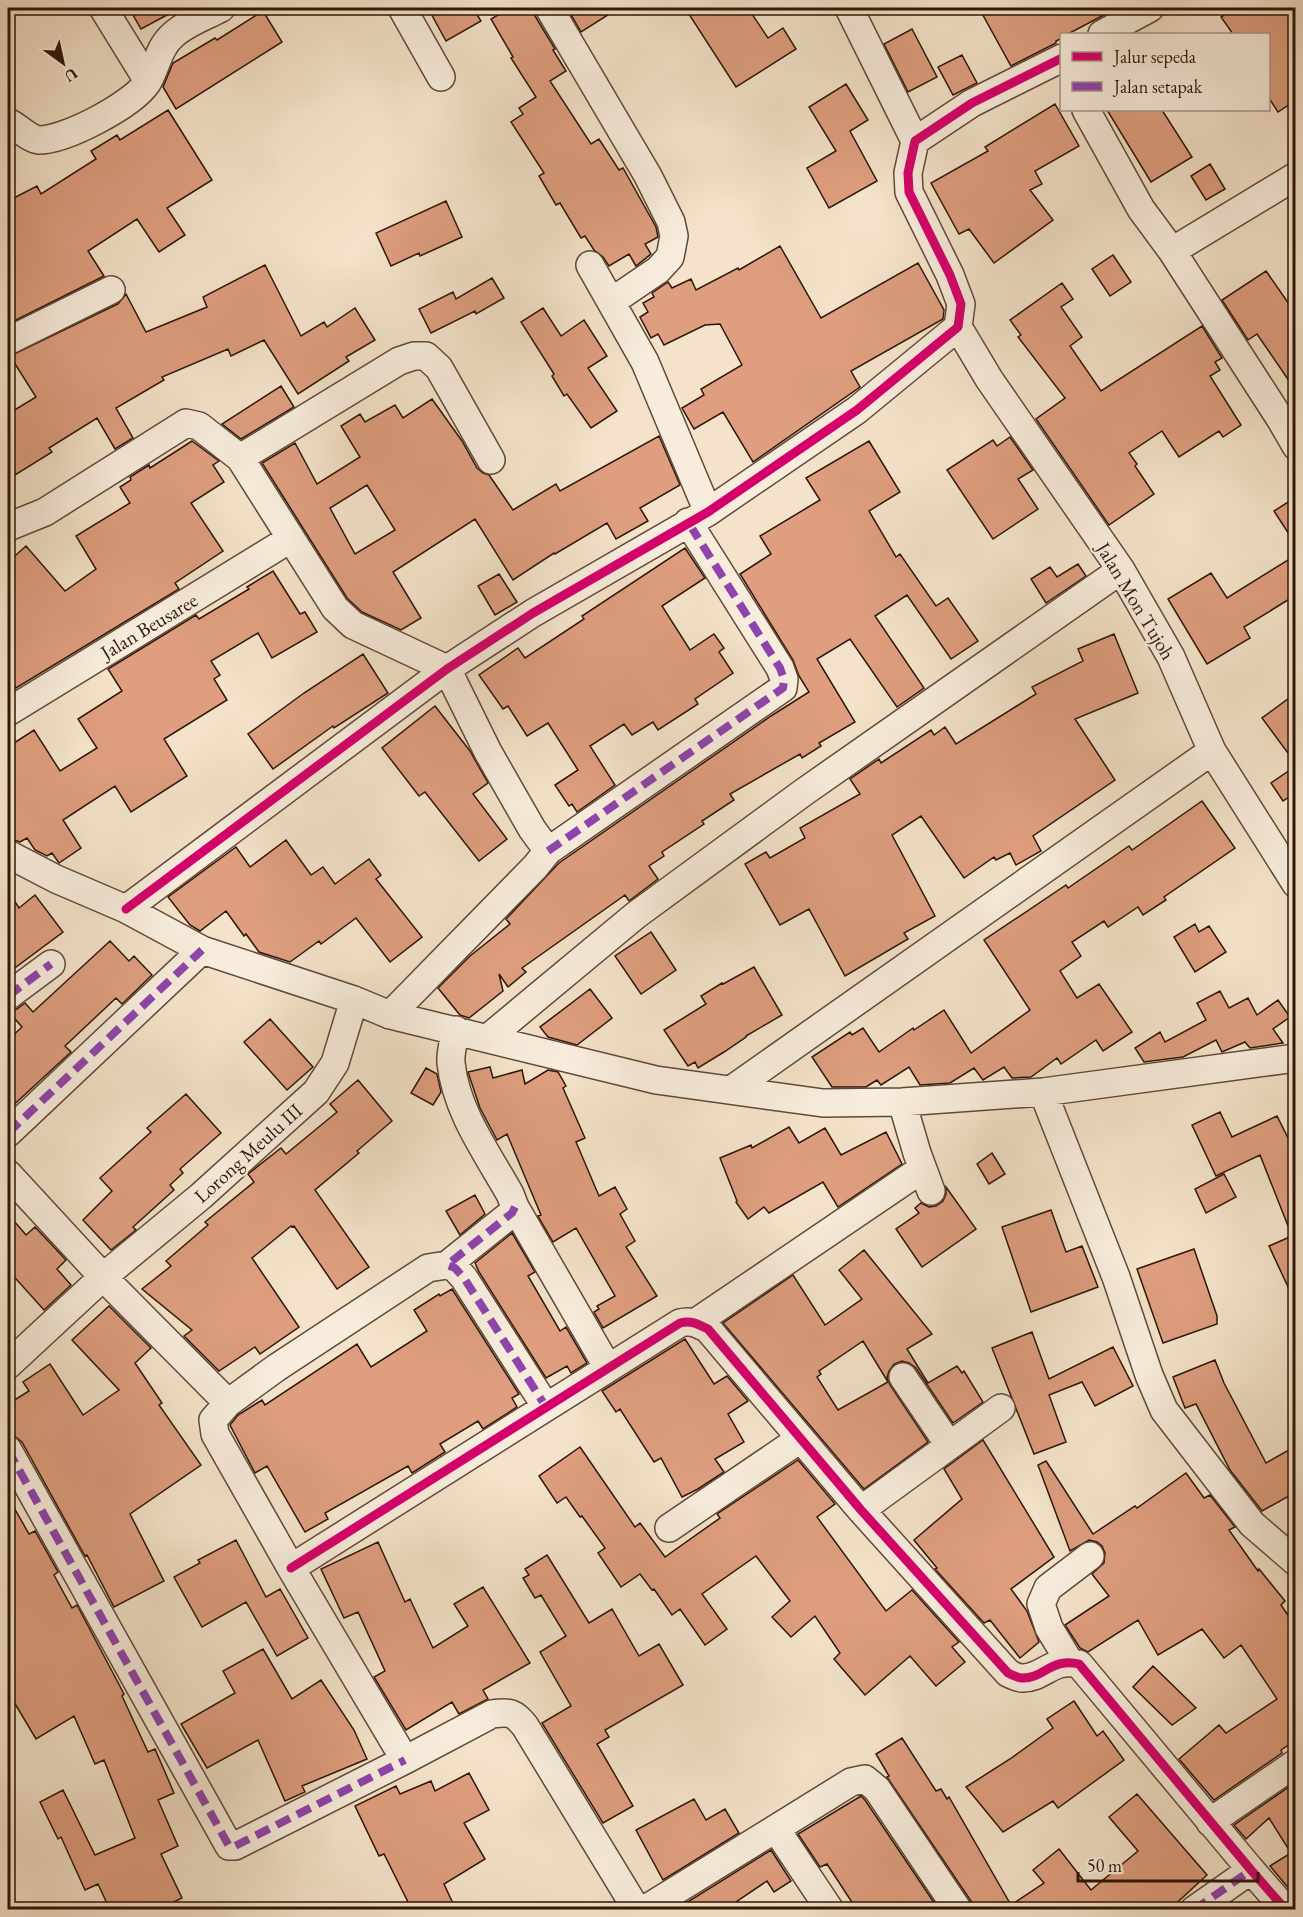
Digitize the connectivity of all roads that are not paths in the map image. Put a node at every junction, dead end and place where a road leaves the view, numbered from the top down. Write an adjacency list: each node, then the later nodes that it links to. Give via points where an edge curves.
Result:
1 (103, 8): 11 (street)
2 (221, 8): 7 (street)
3 (402, 8): 10 (street)
4 (549, 8): 19 (street, via 648,176 674,236 670,257 658,270)
5 (849, 8): 14 (street)
6 (1150, 8): 8 (street)
7 (192, 14): 11 (street, via 166,42)
8 (1104, 33)
9 (1060, 61): 14 (street, via 972,103)
10 (441, 77)
11 (148, 81): 13 (street, via 139,93 88,125 62,136 37,140)
12 (1087, 111): 16 (street, via 1141,209)
13 (8, 122)
14 (915, 141): 20 (street, via 908,173 909,192 961,304)
15 (1296, 176): 16 (street)
16 (1172, 251): 22 (street)
17 (590, 265): 19 (street)
18 (111, 290): 21 (street)
19 (611, 302): 25 (street, via 645,362)
20 (958, 327): 25 (street, via 857,410); 28 (street, Jalan Mon Tujoh, via 989,379)
21 (8, 341)
22 (1296, 446)
23 (240, 458): 24 (street, via 399,361 426,356 439,368); 26 (street, via 199,426 186,423 45,512); 27 (street)
24 (491, 460)
25 (698, 517): 29 (street, via 533,613); 32 (street, via 780,668 783,688)
26 (8, 527)
27 (290, 538): 29 (street, via 335,608 353,625); 30 (street, Jalan Beusaree)
28 (1121, 570): 31 (street, Jalan Mon Tujoh, via 1171,657); 42 (street, via 636,915)
29 (447, 669): 32 (street, via 488,752); 35 (street)
30 (8, 712)
31 (1212, 751): 34 (street, Jalan Mon Tujoh); 44 (street)
32 (548, 851): 40 (street)
33 (8, 854): 35 (street)
34 (1296, 884)
35 (126, 909): 36 (street)
36 (202, 950): 39 (street); 47 (street)
37 (51, 964): 38 (street)
38 (8, 996)
39 (354, 1000): 40 (street); 51 (street, Lorong Meulu III, via 334,1064 316,1092 201,1196)
40 (390, 1015): 41 (street)
41 (456, 1030): 42 (street); 49 (street, via 451,1060 456,1092)
42 (488, 1038): 44 (street, via 656,1080)
43 (1296, 1058): 45 (street)
44 (731, 1090): 46 (street, via 823,1103)
45 (1043, 1092): 46 (street); 65 (street, via 1164,1410 1252,1524)
46 (902, 1102): 52 (street, via 927,1180)
47 (8, 1133)
48 (8, 1174): 51 (street)
49 (515, 1207): 50 (street); 54 (street)
50 (447, 1265): 56 (street, via 428,1268); 57 (street, via 464,1278)
51 (103, 1277): 53 (street, Lorong Meulu III); 56 (street)
52 (695, 1323): 54 (street, via 680,1323); 59 (street, via 708,1329)
53 (8, 1365)
54 (608, 1368): 57 (street)
55 (903, 1377): 60 (street)
56 (228, 1402): 66 (street, via 213,1420 215,1434)
57 (546, 1407): 66 (street)
58 (1001, 1408): 60 (street)
59 (800, 1439): 62 (street); 63 (street)
60 (949, 1445): 62 (street)
61 (8, 1450): 68 (street, via 229,1846)
62 (861, 1509): 67 (street, via 1008,1673 1022,1678)
63 (669, 1528)
64 (1090, 1556): 67 (street, via 1048,1588 1041,1604 1049,1628)
65 (1296, 1562)
66 (291, 1568): 68 (street)
67 (1069, 1661): 70 (street, via 1079,1664)
68 (405, 1760): 73 (street, via 492,1714 508,1712 516,1716)
69 (1296, 1763): 70 (street)
70 (1210, 1822): 72 (street)
71 (776, 1829): 74 (street); 75 (street); 76 (street, via 851,1782 865,1779 877,1788)
72 (1251, 1870): 77 (street); 78 (street)
73 (637, 1910)
74 (644, 1910)
75 (830, 1910)
76 (957, 1910)
77 (1194, 1910)
78 (1286, 1910)

